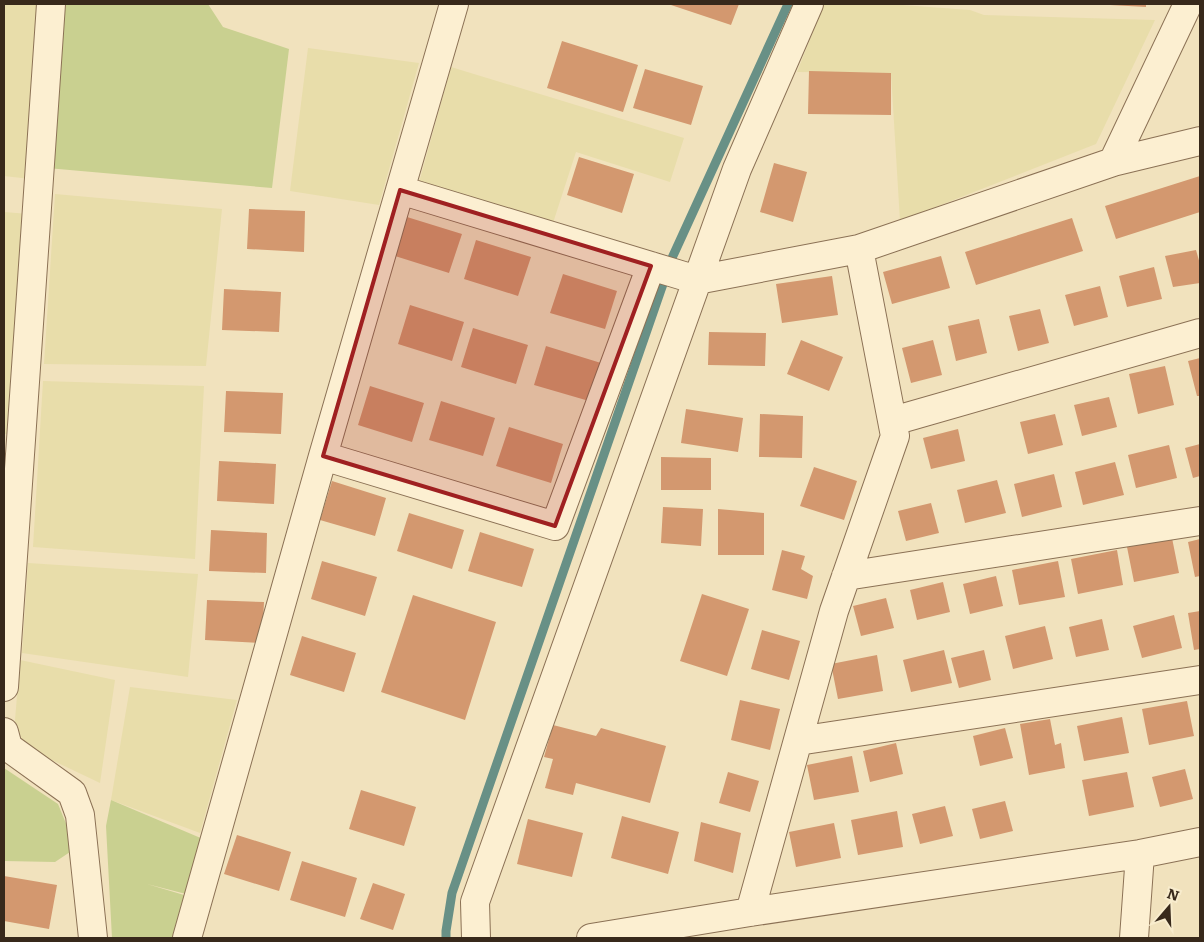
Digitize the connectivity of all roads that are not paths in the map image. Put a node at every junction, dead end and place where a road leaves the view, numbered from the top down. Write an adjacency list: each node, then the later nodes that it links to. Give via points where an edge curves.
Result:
1 (51, 4): 16 (street)
2 (454, 4): 7 (street)
3 (809, 4): 10 (street, via 737,168)
4 (1188, 4): 6 (street)
5 (1200, 141): 6 (street)
6 (1112, 162): 8 (street)
7 (400, 190): 9 (street); 13 (street)
8 (860, 249): 10 (street); 12 (street)
9 (651, 266): 10 (street); 13 (street, via 555,526)
10 (697, 280): 26 (street, via 475,902)
11 (1200, 333): 12 (street)
12 (893, 421): 15 (street, via 895,436)
13 (323, 456): 25 (street)
14 (1200, 521): 15 (street)
15 (846, 576): 20 (street)
16 (5, 651): 18 (street)
17 (1200, 680): 20 (street)
18 (4, 687)
19 (4, 732): 24 (street, via 8,747 72,793 80,815)
20 (798, 741): 23 (street)
21 (1200, 842): 22 (street)
22 (1140, 854): 23 (street); 28 (street)
23 (750, 912): 27 (street)
24 (93, 938)
25 (187, 938)
26 (476, 938)
27 (591, 938)
28 (1134, 938)

